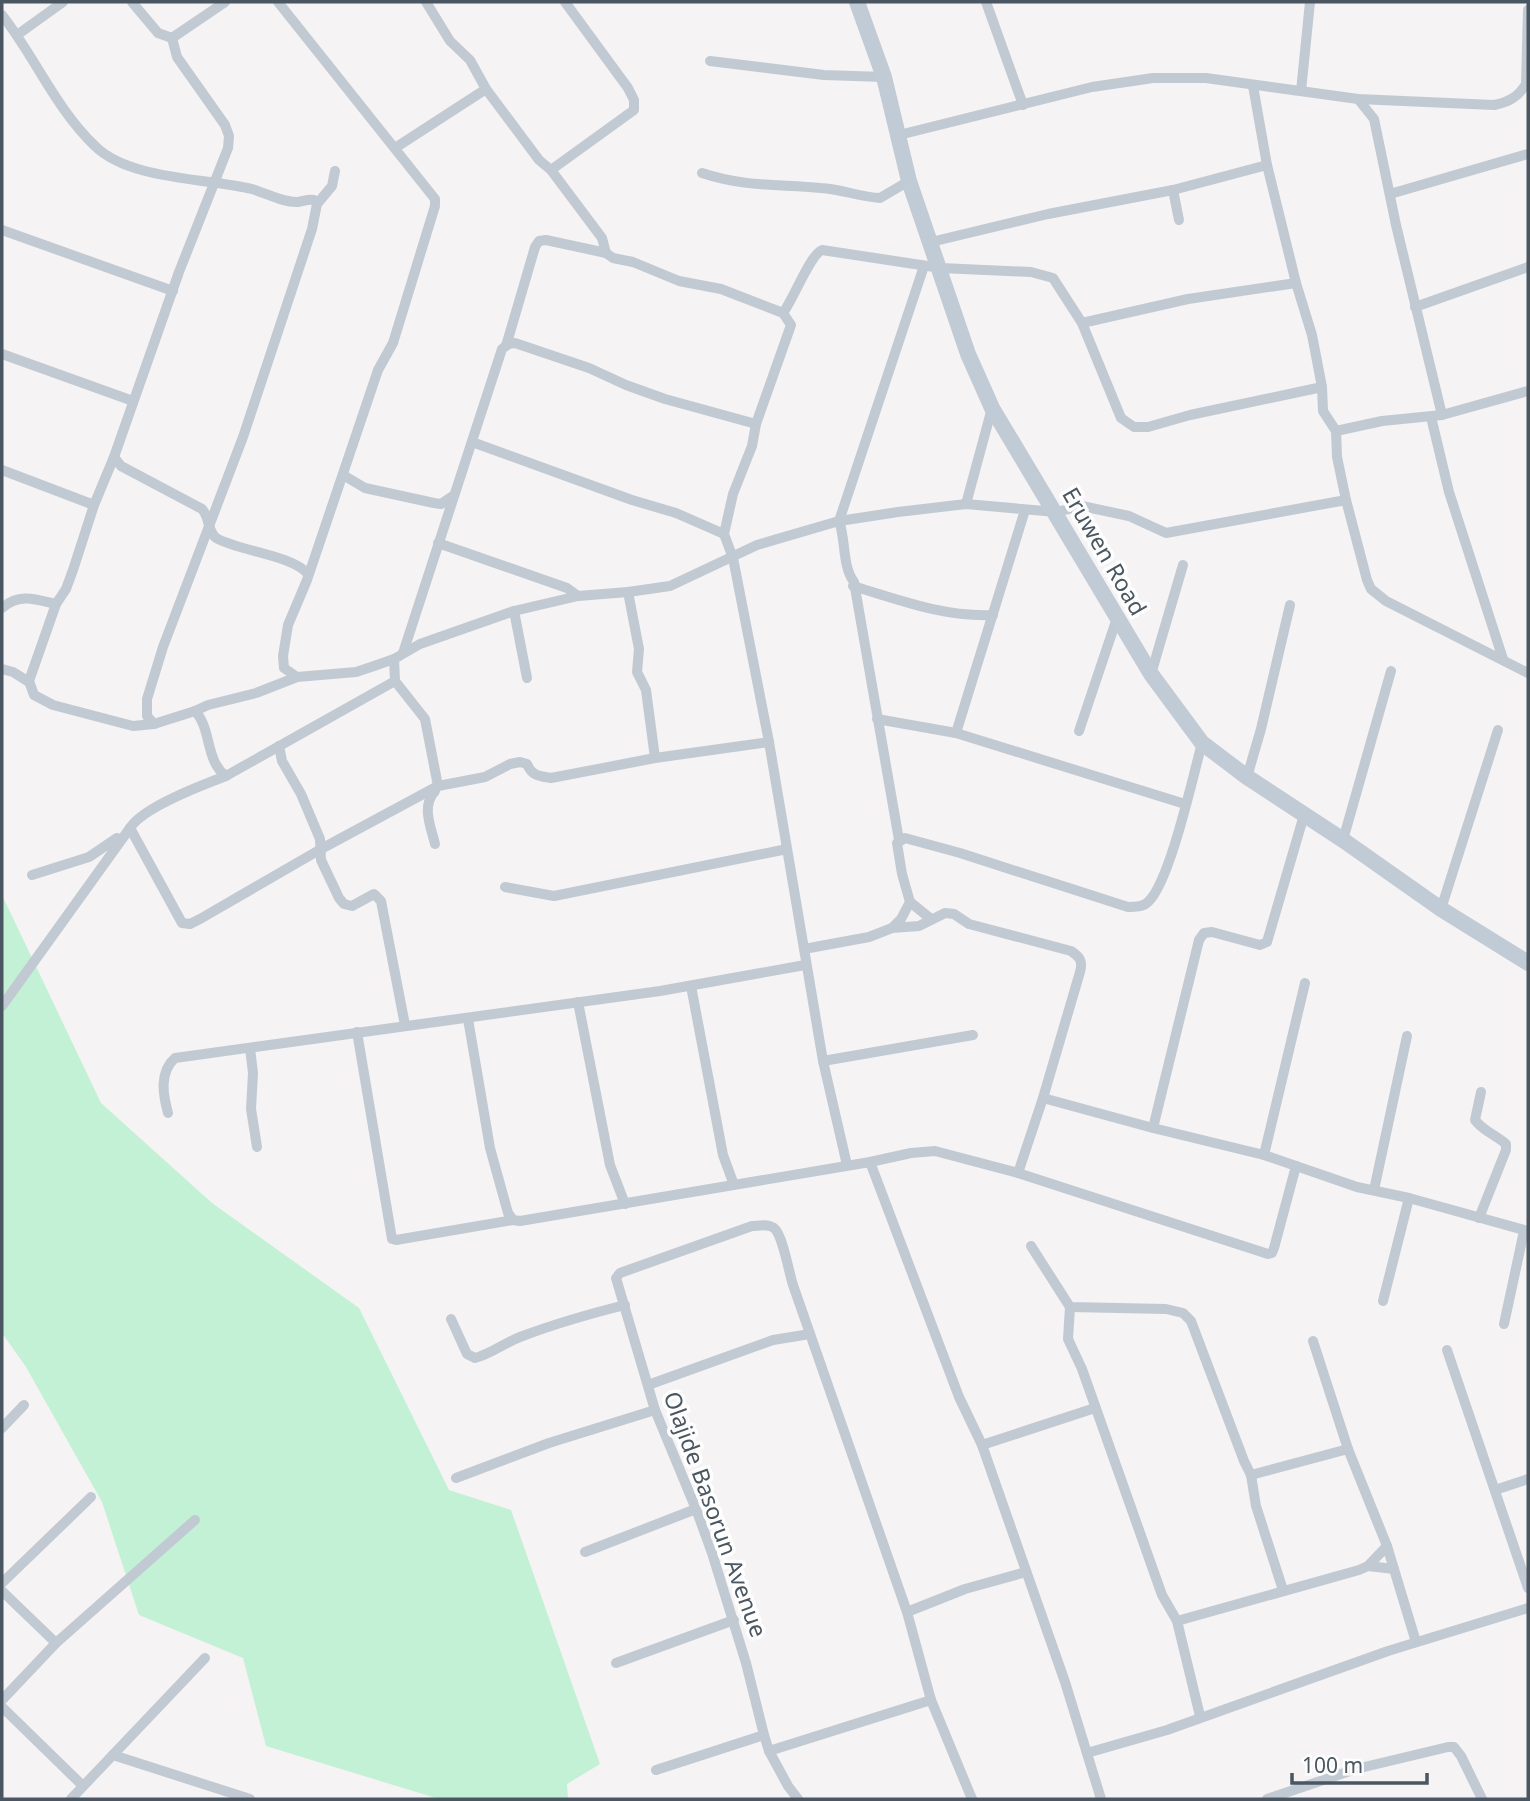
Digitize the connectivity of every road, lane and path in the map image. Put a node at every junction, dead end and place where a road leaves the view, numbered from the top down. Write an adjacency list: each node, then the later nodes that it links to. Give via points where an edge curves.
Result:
1 (63, 2): 12 (street)
2 (132, 2): 13 (street, via 158,33)
3 (225, 2): 13 (street)
4 (278, 2): 24 (street)
5 (426, 2): 17 (street)
6 (565, 2): 27 (street, via 628,88 634,110)
7 (857, 2): 15 (street, Eruwen Road)
8 (986, 2): 21 (street)
9 (1310, 2): 18 (street)
10 (1528, 13): 20 (street, via 1526,84 1507,103)
11 (2, 15): 12 (street)
12 (17, 35): 31 (street, via 74,123 108,157 196,182)
13 (172, 38): 31 (street, via 177,57 229,136)
14 (710, 61): 15 (street, via 824,75)
15 (884, 77): 23 (street, Eruwen Road)
16 (1253, 86): 18 (street); 21 (street, via 1206,78 1153,78 1092,87); 26 (street)
17 (486, 89): 24 (street); 27 (street)
18 (1301, 91): 19 (street)
19 (1358, 99): 20 (street); 22 (street)
20 (1390, 101): 22 (street)
21 (1023, 105): 23 (street)
22 (1374, 119): 33 (street)
23 (899, 135): 30 (street, Eruwen Road)
24 (395, 148): 61 (street, via 435,199 435,206 393,343 378,370)
25 (1528, 153): 33 (street)
26 (1267, 165): 32 (street); 42 (street)
27 (551, 170): 38 (street, via 602,238)
28 (335, 171): 34 (street, via 332,186)
29 (702, 173): 30 (street, via 748,185 818,187 880,198)
30 (909, 181): 37 (street, Eruwen Road)
31 (213, 182): 34 (street); 43 (street)
32 (1173, 190): 35 (street); 37 (street)
33 (1390, 194): 44 (street)
34 (317, 204): 69 (street, via 243,438)
35 (1179, 219)
36 (2, 230): 43 (street)
37 (931, 242): 41 (street, Eruwen Road)
38 (606, 253): 45 (street); 47 (street, via 539,242)
39 (924, 266): 41 (street); 45 (street, via 822,250 812,257); 68 (street)
40 (1528, 267): 44 (street)
41 (940, 268): 46 (street, via 1044,274 1053,278); 52 (street, Eruwen Road, via 968,354)
42 (1296, 283): 46 (street, via 1188,299); 49 (street)
43 (173, 291): 51 (street)
44 (1415, 307): 53 (street)
45 (783, 313): 54 (street, via 790,331)
46 (1082, 323): 49 (street, via 1121,418 1134,427)
47 (506, 346): 54 (street, via 515,343 665,399); 56 (street)
48 (2, 354): 51 (street)
49 (1322, 387): 55 (street, via 1323,411)
50 (1528, 391): 53 (street)
51 (133, 401): 57 (street)
52 (992, 408): 64 (street); 67 (street, Eruwen Road)
53 (1437, 416): 55 (street); 85 (street, via 1449,492)
54 (756, 424): 70 (street)
55 (1336, 431): 63 (street)
56 (472, 442): 62 (street); 70 (street)
57 (114, 457): 58 (street); 60 (street)
58 (121, 466): 60 (street); 69 (street, via 202,509)
59 (2, 470): 65 (street)
60 (105, 475): 65 (street)
61 (343, 475): 62 (street, via 365,488 434,503); 74 (street)
62 (453, 496): 71 (street)
63 (1346, 500): 67 (street, via 1166,533 1110,511 1082,506); 85 (street, via 1371,589 1386,601)
64 (966, 504): 66 (street); 68 (street)
65 (94, 505): 78 (street, via 66,589)
66 (1025, 510): 67 (street); 82 (street)
67 (1056, 512): 83 (street, Eruwen Road)
68 (839, 521): 72 (street, via 757,545); 75 (street)
69 (208, 525): 74 (street, via 221,541 284,561); 96 (street, via 147,699 148,716)
70 (724, 534): 72 (street)
71 (438, 543): 77 (street, via 567,587); 84 (street)
72 (733, 558): 76 (street, via 670,586); 100 (street)
73 (1183, 565): 89 (street)
74 (308, 574): 90 (street, via 288,625 283,656 284,668)
75 (853, 586): 82 (street, via 945,612); 95 (street)
76 (628, 592): 77 (street); 103 (street, via 639,649 637,672 646,690)
77 (578, 596): 81 (street)
78 (56, 604): 80 (street, via 25,597); 93 (street)
79 (1290, 605): 105 (street)
80 (2, 608)
81 (514, 611): 84 (street); 91 (street)
82 (993, 615): 99 (street)
83 (1117, 618): 89 (street, Eruwen Road); 98 (street)
84 (398, 656): 90 (street, via 356,672); 92 (street)
85 (1503, 659): 88 (street)
86 (2, 669): 93 (street)
87 (1391, 671): 111 (street)
88 (1528, 673)
89 (1151, 674): 101 (street, Eruwen Road)
90 (297, 677): 94 (street)
91 (527, 678)
92 (395, 681): 102 (street); 106 (street, via 425,719)
93 (29, 682): 96 (street, via 34,695 53,705 133,726)
94 (195, 711): 96 (street); 104 (street)
95 (877, 719): 99 (street); 110 (street)
96 (154, 724)
97 (1498, 730): 118 (street)
98 (1079, 731)
99 (956, 733): 107 (street)
100 (769, 742): 103 (street); 114 (street)
101 (1202, 743): 105 (street, Eruwen Road); 107 (street)
102 (279, 746): 104 (street); 113 (street)
103 (655, 758): 106 (street, via 551,778 537,776 520,762 485,777)
104 (226, 776): 109 (street, via 138,818)
105 (1247, 777): 108 (street, Eruwen Road)
106 (439, 786): 112 (street, via 427,805); 113 (street)
107 (1185, 804): 110 (street, via 1164,876 1148,902 1137,907 949,850)
108 (1304, 815): 111 (street, Eruwen Road); 138 (street, via 1267,942 1261,945 1212,932 1199,940)
109 (130, 828): 113 (street, via 182,923 190,924); 115 (street, via 89,857); 127 (street)
110 (899, 840): 117 (street)
111 (1343, 840): 118 (street, Eruwen Road)
112 (435, 844)
113 (321, 849): 129 (street, via 321,860 344,904 352,906 374,894 382,901)
114 (787, 849): 116 (street, via 565,895); 121 (street)
115 (32, 875)
116 (505, 887)
117 (910, 902): 119 (street); 120 (street)
118 (1441, 909): 122 (street, Eruwen Road)
119 (931, 919): 120 (street, via 919,926); 136 (street, via 954,914 969,924 1079,956 1080,972)
120 (892, 928): 121 (street)
121 (804, 949): 123 (street)
122 (1528, 963)
123 (805, 965): 125 (street); 134 (street)
124 (1305, 984): 140 (street)
125 (691, 986): 126 (street); 145 (street, via 723,1155)
126 (578, 1002): 128 (street); 148 (street, via 610,1165)
127 (2, 1006)
128 (468, 1019): 129 (street); 150 (street, via 490,1147)
129 (405, 1025): 130 (street)
130 (357, 1032): 133 (street); 150 (street, via 392,1239)
131 (972, 1035): 134 (street)
132 (1407, 1036): 146 (street)
133 (250, 1048): 137 (street, via 175,1058 166,1069 163,1094); 139 (street)
134 (823, 1061): 142 (street)
135 (1481, 1092): 149 (street, via 1475,1120 1506,1144 1506,1150)
136 (1043, 1098): 138 (street); 144 (street)
137 (167, 1113)
138 (1153, 1128): 140 (street)
139 (257, 1147)
140 (1264, 1155): 143 (street)
141 (870, 1162): 142 (street); 144 (street, via 935,1151); 166 (street)
142 (847, 1165): 145 (street)
143 (1296, 1166): 144 (street, via 1274,1248 1268,1254); 146 (street)
144 (1018, 1173)
145 (734, 1185): 148 (street)
146 (1374, 1189): 147 (street)
147 (1409, 1198): 149 (street); 153 (street)
148 (625, 1204): 150 (street)
149 (1479, 1218): 151 (street)
150 (513, 1220)
151 (1526, 1231): 157 (street)
152 (1031, 1246): 155 (street)
153 (1383, 1301)
154 (625, 1305): 156 (street, via 516,1338 475,1358 467,1354); 158 (street, Olajide Basorun Avenue, via 616,1278 620,1273 752,1226 767,1225 779,1237); 161 (street, Olajide Basorun Avenue)
155 (1070, 1307): 163 (street, via 1068,1339); 168 (street, via 1183,1312 1191,1321)
156 (451, 1319)
157 (1503, 1324)
158 (810, 1335): 161 (street, via 773,1340); 185 (street)
159 (1312, 1341): 167 (street)
160 (1447, 1350): 171 (street)
161 (649, 1385): 164 (street, Olajide Basorun Avenue)
162 (24, 1405): 165 (street)
163 (1095, 1408): 166 (street); 187 (street, via 1162,1595)
164 (655, 1410): 169 (street); 173 (street, Olajide Basorun Avenue)
165 (2, 1428)
166 (982, 1446): 179 (street)
167 (1348, 1449): 168 (street); 175 (street)
168 (1251, 1475): 182 (street)
169 (456, 1478)
170 (1528, 1479): 171 (street)
171 (1495, 1490): 181 (street)
172 (91, 1497): 180 (street)
173 (696, 1509): 176 (street); 186 (street, Olajide Basorun Avenue)
174 (195, 1520): 189 (street)
175 (1387, 1546): 177 (street); 178 (street)
176 (585, 1552)
177 (1367, 1566): 178 (street); 182 (street)
178 (1394, 1569): 188 (street)
179 (1026, 1572): 185 (street); 198 (street)
180 (2, 1583)
181 (1528, 1588)
182 (1283, 1590): 187 (street)
183 (2, 1591): 189 (street)
184 (1528, 1608): 188 (street)
185 (907, 1612): 193 (street)
186 (734, 1620): 191 (street); 196 (street, Olajide Basorun Avenue)
187 (1177, 1621): 195 (street)
188 (1416, 1642): 195 (street)
189 (56, 1643): 192 (street)
190 (205, 1658): 199 (street)
191 (616, 1663)
192 (2, 1700)
193 (931, 1700): 197 (street); 205 (street)
194 (2, 1707): 201 (street)
195 (1200, 1716): 198 (street)
196 (764, 1735): 197 (street, Olajide Basorun Avenue); 200 (street)
197 (769, 1751): 204 (street, Olajide Basorun Avenue)
198 (1087, 1753): 206 (street)
199 (113, 1755): 201 (street); 203 (street)
200 (656, 1770)
201 (82, 1785): 202 (street)
202 (71, 1799)
203 (250, 1799)
204 (798, 1799)
205 (972, 1799)
206 (1101, 1799)
207 (1267, 1799): 208 (street, via 1356,1769 1454,1747)
208 (1482, 1799)

